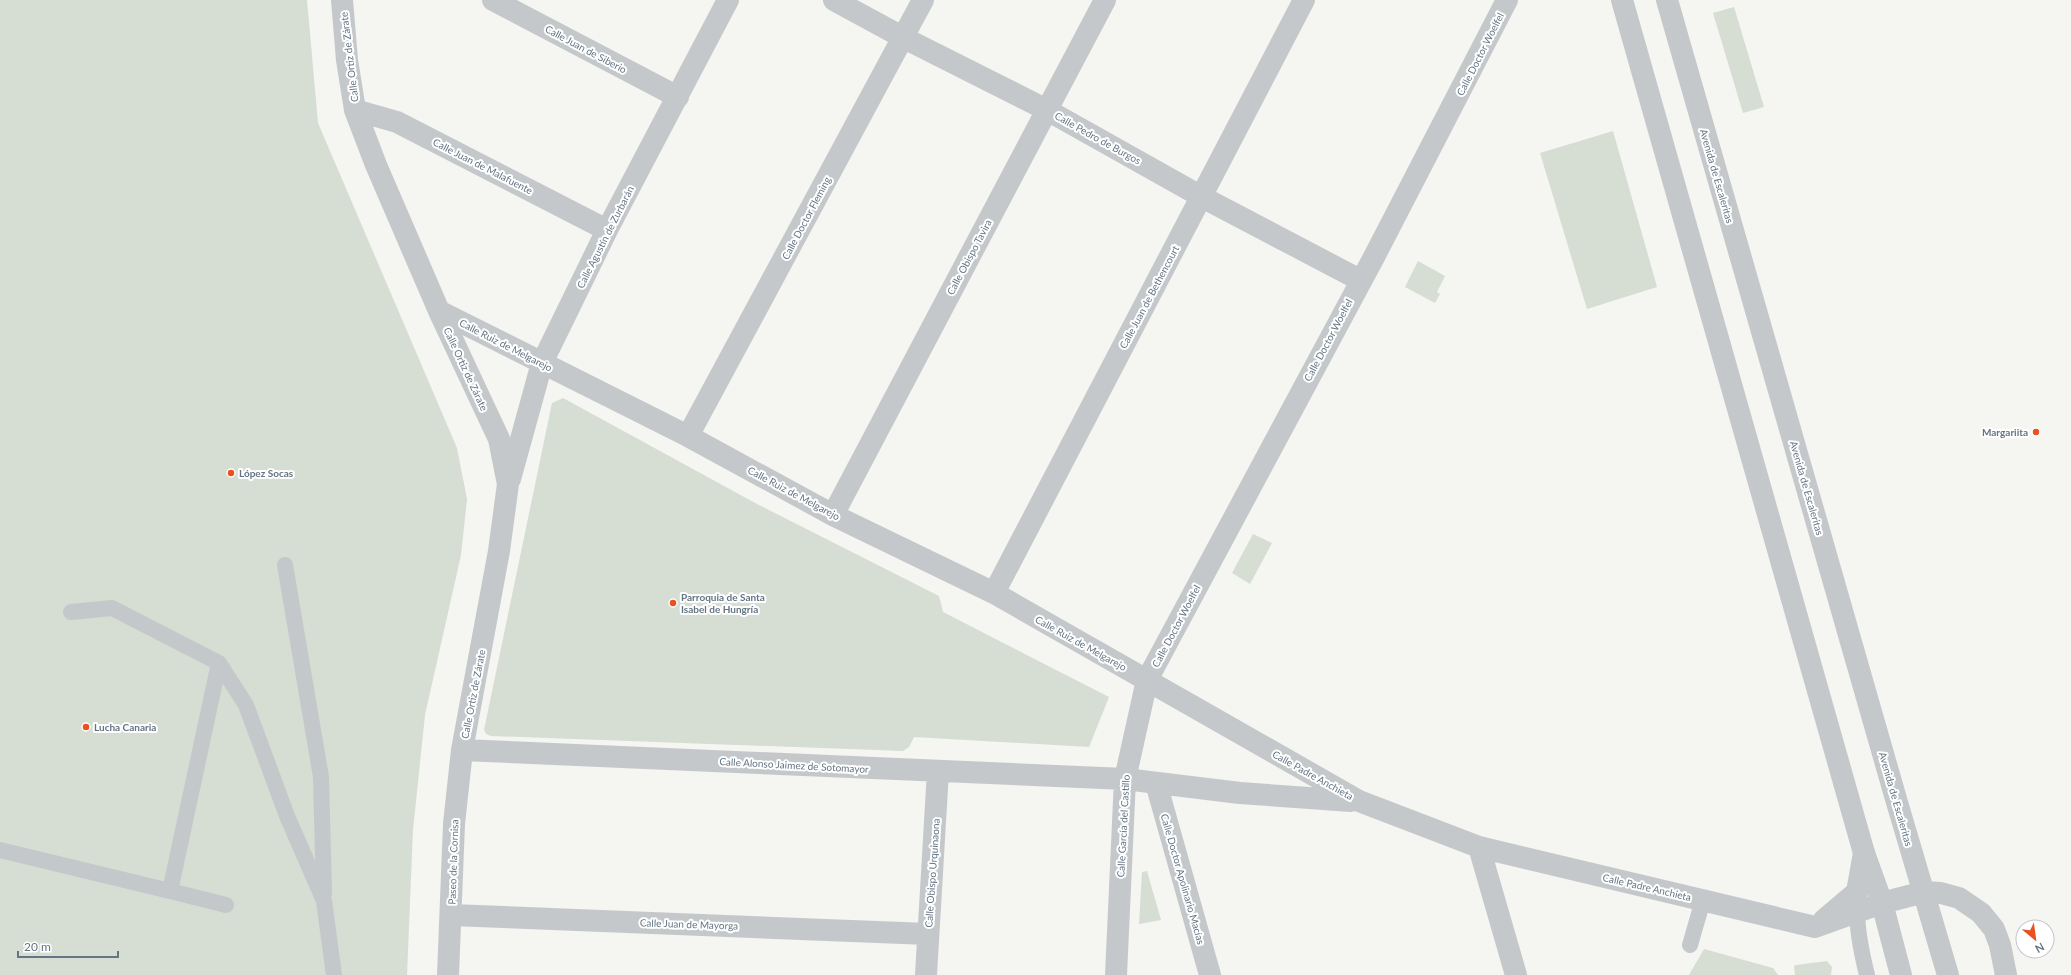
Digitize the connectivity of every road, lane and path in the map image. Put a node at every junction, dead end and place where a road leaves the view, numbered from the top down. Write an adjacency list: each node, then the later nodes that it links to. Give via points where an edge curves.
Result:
1 (342, 0): 13 (street, Calle Ortiz de Zárate, via 347,60)
2 (493, 0): 12 (street, Calle Juan de Siberio)
3 (728, 0): 12 (street, Calle Agustín de Zurbarán)
4 (834, 0): 11 (street, Calle Pedro de Burgos)
5 (923, 0): 11 (street, Calle Doctor Fleming)
6 (1105, 0): 14 (street, Calle Obispo Tavira)
7 (1304, 0): 15 (street, Calle Juan de Bethencourt)
8 (1508, 0): 17 (street, Calle Doctor Woelfel)
9 (1622, 0): 35 (street)
10 (1667, 0): 38 (street, Avenida de Escaleritas)
11 (904, 38): 14 (street, Calle Pedro de Burgos); 20 (street, Calle Doctor Fleming)
12 (678, 97): 16 (street, Calle Agustín de Zurbarán)
13 (355, 110): 16 (street, Calle Juan de Malafuente, via 397,122); 18 (street, Calle Ortiz de Zárate)
14 (1047, 110): 15 (street, Calle Pedro de Burgos); 22 (street, Calle Obispo Tavira)
15 (1202, 197): 17 (street, Calle Pedro de Burgos); 24 (street, Calle Juan de Bethencourt)
16 (607, 230): 19 (street, Calle Agustín de Zurbarán)
17 (1360, 280): 27 (street, Calle Doctor Woelfel)
18 (439, 311): 19 (street, Calle Ruiz de Melgarejo); 21 (street, Calle Ortiz de Zárate, via 499,439)
19 (542, 363): 20 (street, Calle Ruiz de Melgarejo); 21 (street, Calle Agustín de Zurbarán)
20 (688, 436): 22 (street, Calle Ruiz de Melgarejo)
21 (508, 484): 28 (street, Calle Ortiz de Zárate, via 499,551)
22 (833, 515): 24 (street, Calle Ruiz de Melgarejo)
23 (285, 565): 40 (lane, via 321,777)
24 (994, 593): 27 (street, Calle Ruiz de Melgarejo)
25 (71, 612): 26 (lane, via 112,608)
26 (219, 663): 36 (lane); 40 (lane, via 246,705 287,816)
27 (1147, 680): 30 (street, Calle García del Castillo); 32 (street, Calle Padre Anchieta)
28 (462, 750): 29 (street, Calle Alonso Jaimez de Sotomayor); 44 (street, Paseo de la Cornisa, via 454,824)
29 (938, 771): 30 (street, Calle Alonso Jaimez de Sotomayor); 46 (street, Calle Obispo Urquinaona)
30 (1125, 779): 31 (street, Calle Padre Anchieta); 51 (street, Calle García del Castillo)
31 (1156, 784): 32 (street, Calle Padre Anchieta); 52 (street, Calle Doctor Apolinario Macías)
32 (1359, 801): 33 (street, Calle Padre Anchieta)
33 (1479, 847): 39 (street, Calle Padre Anchieta); 53 (street)
34 (0, 850): 36 (lane)
35 (1864, 853): 37 (street); 41 (street)
36 (170, 891): 42 (lane)
37 (1857, 892): 43 (lane); 45 (street)
38 (1924, 892): 41 (street); 56 (street, Avenida de Escaleritas); 57 (street, via 1959,898 1981,913 1994,929)
39 (1703, 900): 45 (street, Calle Padre Anchieta); 47 (lane)
40 (324, 901): 48 (lane)
41 (1882, 903): 43 (street); 55 (street)
42 (226, 905)
43 (1856, 914): 45 (street); 54 (lane)
44 (451, 915): 46 (street, Calle Juan de Mayorga); 49 (street, Paseo de la Cornisa)
45 (1815, 927)
46 (928, 934): 50 (street, Calle Obispo Urquinaona)
47 (1690, 945)
48 (334, 975)
49 (448, 975)
50 (926, 975)
51 (1116, 975)
52 (1210, 975)
53 (1516, 975)
54 (1867, 975)
55 (1901, 975)
56 (1948, 975)
57 (2006, 975)

